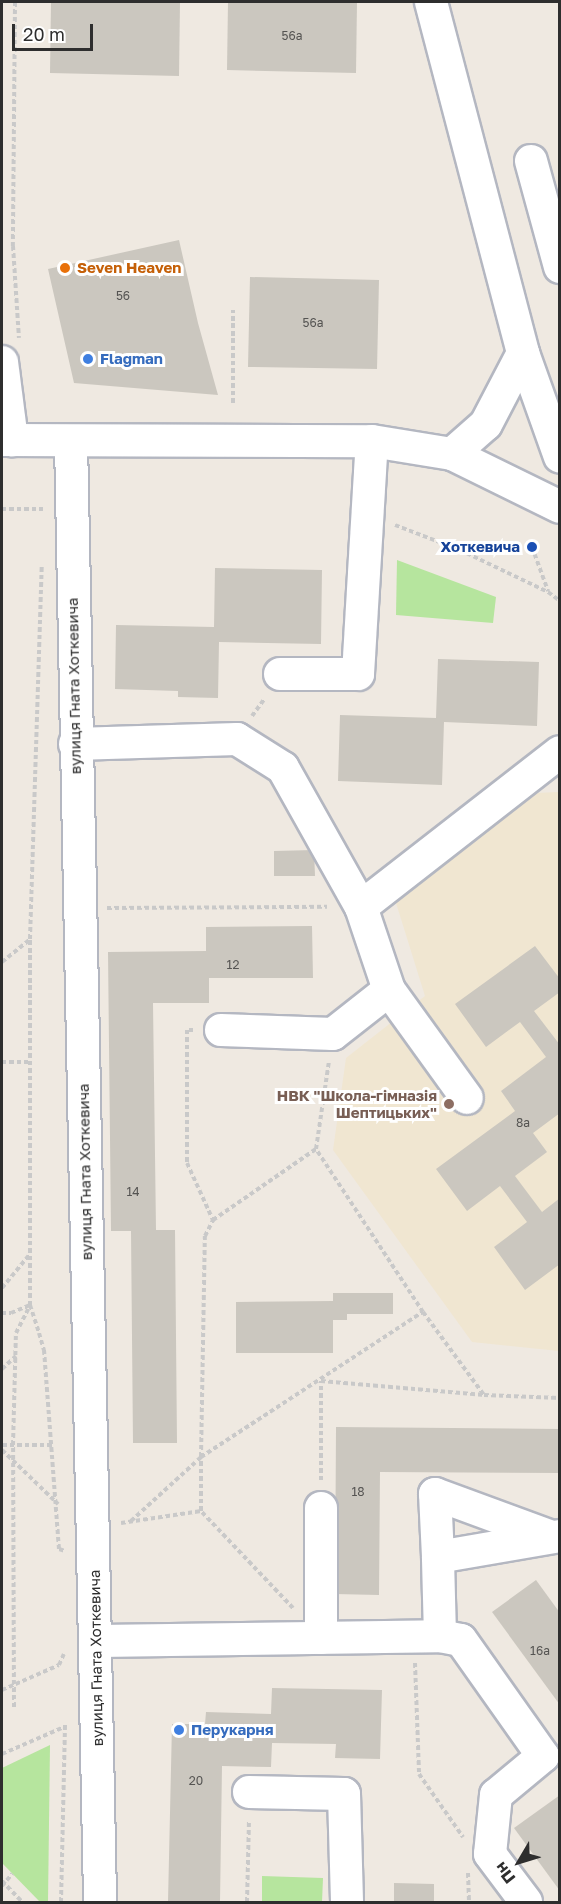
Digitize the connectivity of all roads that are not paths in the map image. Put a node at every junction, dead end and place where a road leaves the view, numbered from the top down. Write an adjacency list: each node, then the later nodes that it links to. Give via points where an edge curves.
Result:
1 (431, 2): 4 (street)
2 (531, 161): 3 (street)
3 (560, 267)
4 (523, 353): 9 (street, via 486,424); 10 (street)
5 (2, 362): 6 (street)
6 (7, 440): 7 (street)
7 (70, 441): 8 (street); 13 (street, вулиця Гната Хоткевича)
8 (372, 441): 9 (street); 12 (street, via 358,674)
9 (453, 454): 11 (street)
10 (560, 457)
11 (560, 507)
12 (280, 674)
13 (75, 744): 15 (street, via 237,740 283,768); 24 (street, вулиця Гната Хоткевича)
14 (560, 752): 15 (street)
15 (361, 907): 16 (street)
16 (389, 990): 17 (street, via 333,1034); 18 (street)
17 (221, 1030)
18 (467, 1098)
19 (321, 1508): 23 (street)
20 (556, 1540): 21 (street); 21 (street, via 435,1494)
21 (438, 1557): 22 (street)
22 (427, 1637): 23 (street); 28 (street, via 461,1640 543,1756 496,1795 490,1854)
23 (321, 1638): 24 (street)
24 (83, 1643): 26 (street, вулиця Гната Хоткевича)
25 (249, 1792): 27 (street, via 344,1794)
26 (100, 1902)
27 (347, 1902)
28 (526, 1902)

